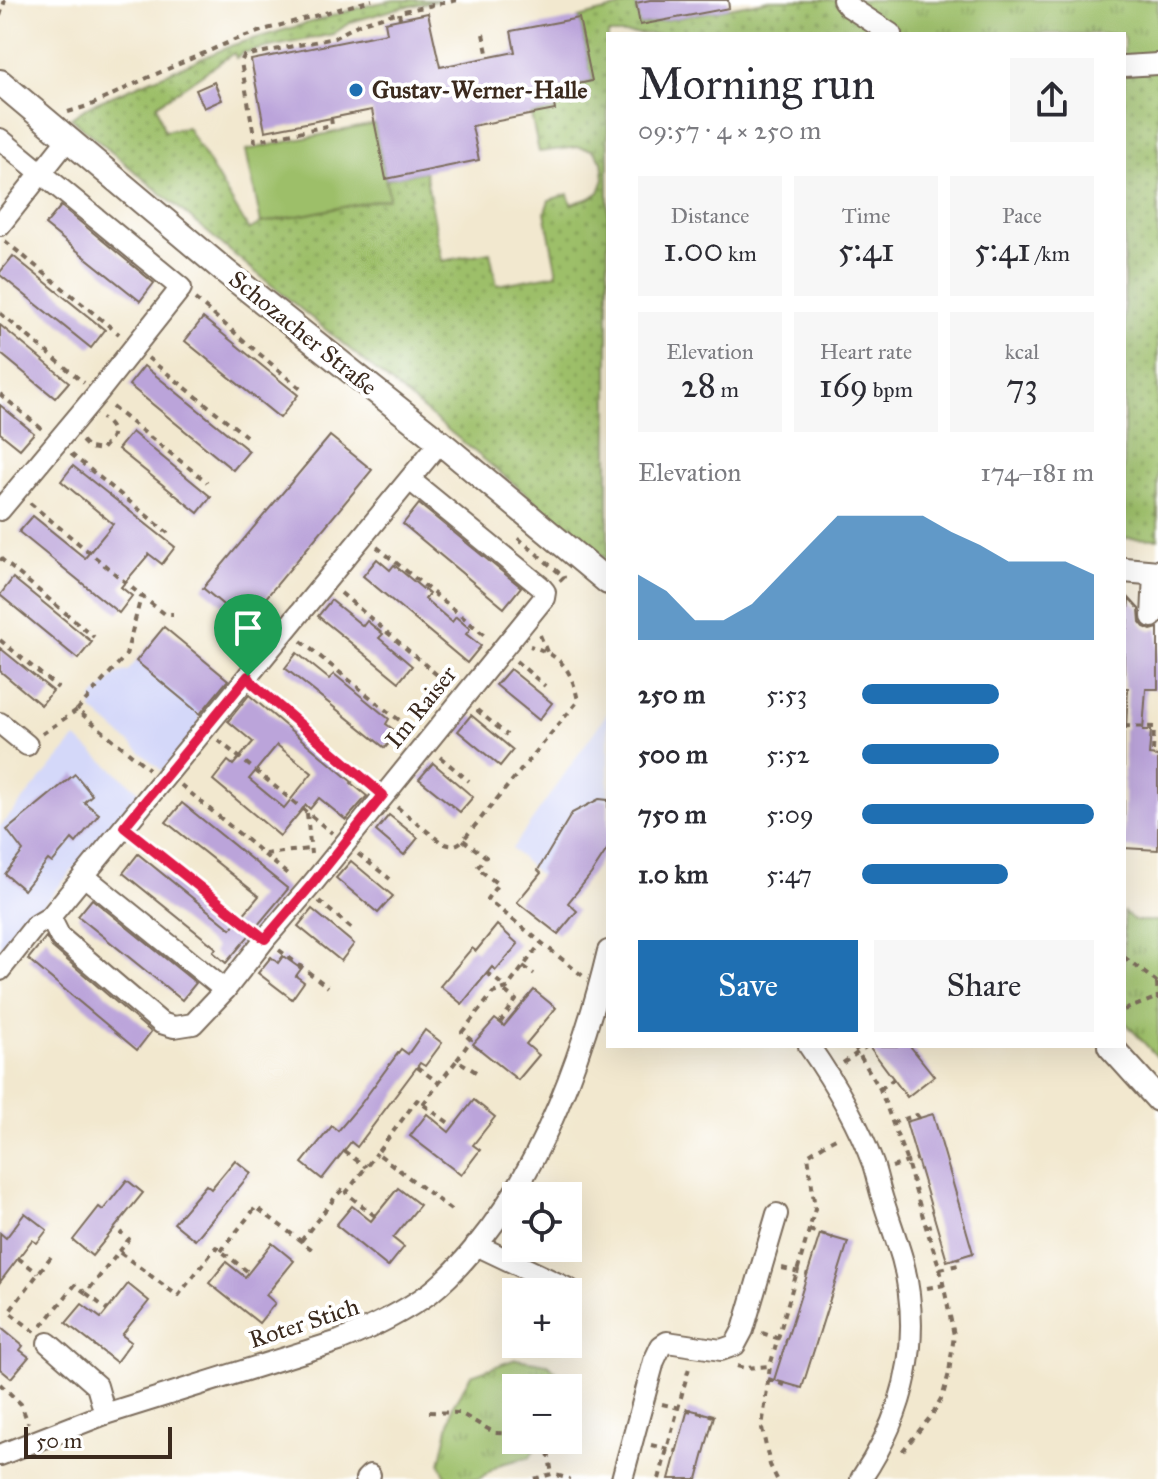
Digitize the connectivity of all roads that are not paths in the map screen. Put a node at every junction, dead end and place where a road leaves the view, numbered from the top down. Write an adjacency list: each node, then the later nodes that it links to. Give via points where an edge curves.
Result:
1 (846, 3): 2 (street)
2 (888, 32)
3 (1158, 64): 4 (street)
4 (1126, 66)
5 (0, 82): 7 (main road, Schozacher Straße)
6 (0, 139): 8 (street)
7 (68, 139): 8 (street); 10 (main road, Schozacher Straße)
8 (40, 172): 9 (street); 12 (street, via 181,288 142,353 97,394)
9 (1, 232)
10 (440, 442): 11 (street); 15 (main road, Schozacher Straße)
11 (410, 480): 19 (street); 23 (street, Im Raiser, via 540,586 544,598)
12 (0, 510)
13 (1126, 570): 14 (main road)
14 (1156, 573): 16 (street)
15 (606, 580)
16 (1152, 617)
17 (0, 723): 18 (street)
18 (27, 745)
19 (84, 876): 20 (street); 23 (street)
20 (50, 917): 22 (street, via 35,926); 23 (street, Im Raiser, via 60,937 161,1023 193,1024)
21 (606, 958): 28 (street, Roter Stich, via 580,1045 538,1150 511,1199)
22 (0, 970)
23 (225, 990)
24 (810, 1048): 34 (street, via 873,1164 902,1260 911,1324 898,1407)
25 (1112, 1048): 26 (main road)
26 (1158, 1099)
27 (777, 1214): 33 (street, via 735,1345 721,1350 667,1342 661,1346)
28 (476, 1245): 29 (street); 31 (street, Roter Stich, via 431,1292 375,1327)
29 (546, 1278)
30 (48, 1343): 31 (street, via 97,1386)
31 (105, 1414): 32 (street, Roter Stich)
32 (0, 1455)
33 (622, 1479)
34 (861, 1479)

